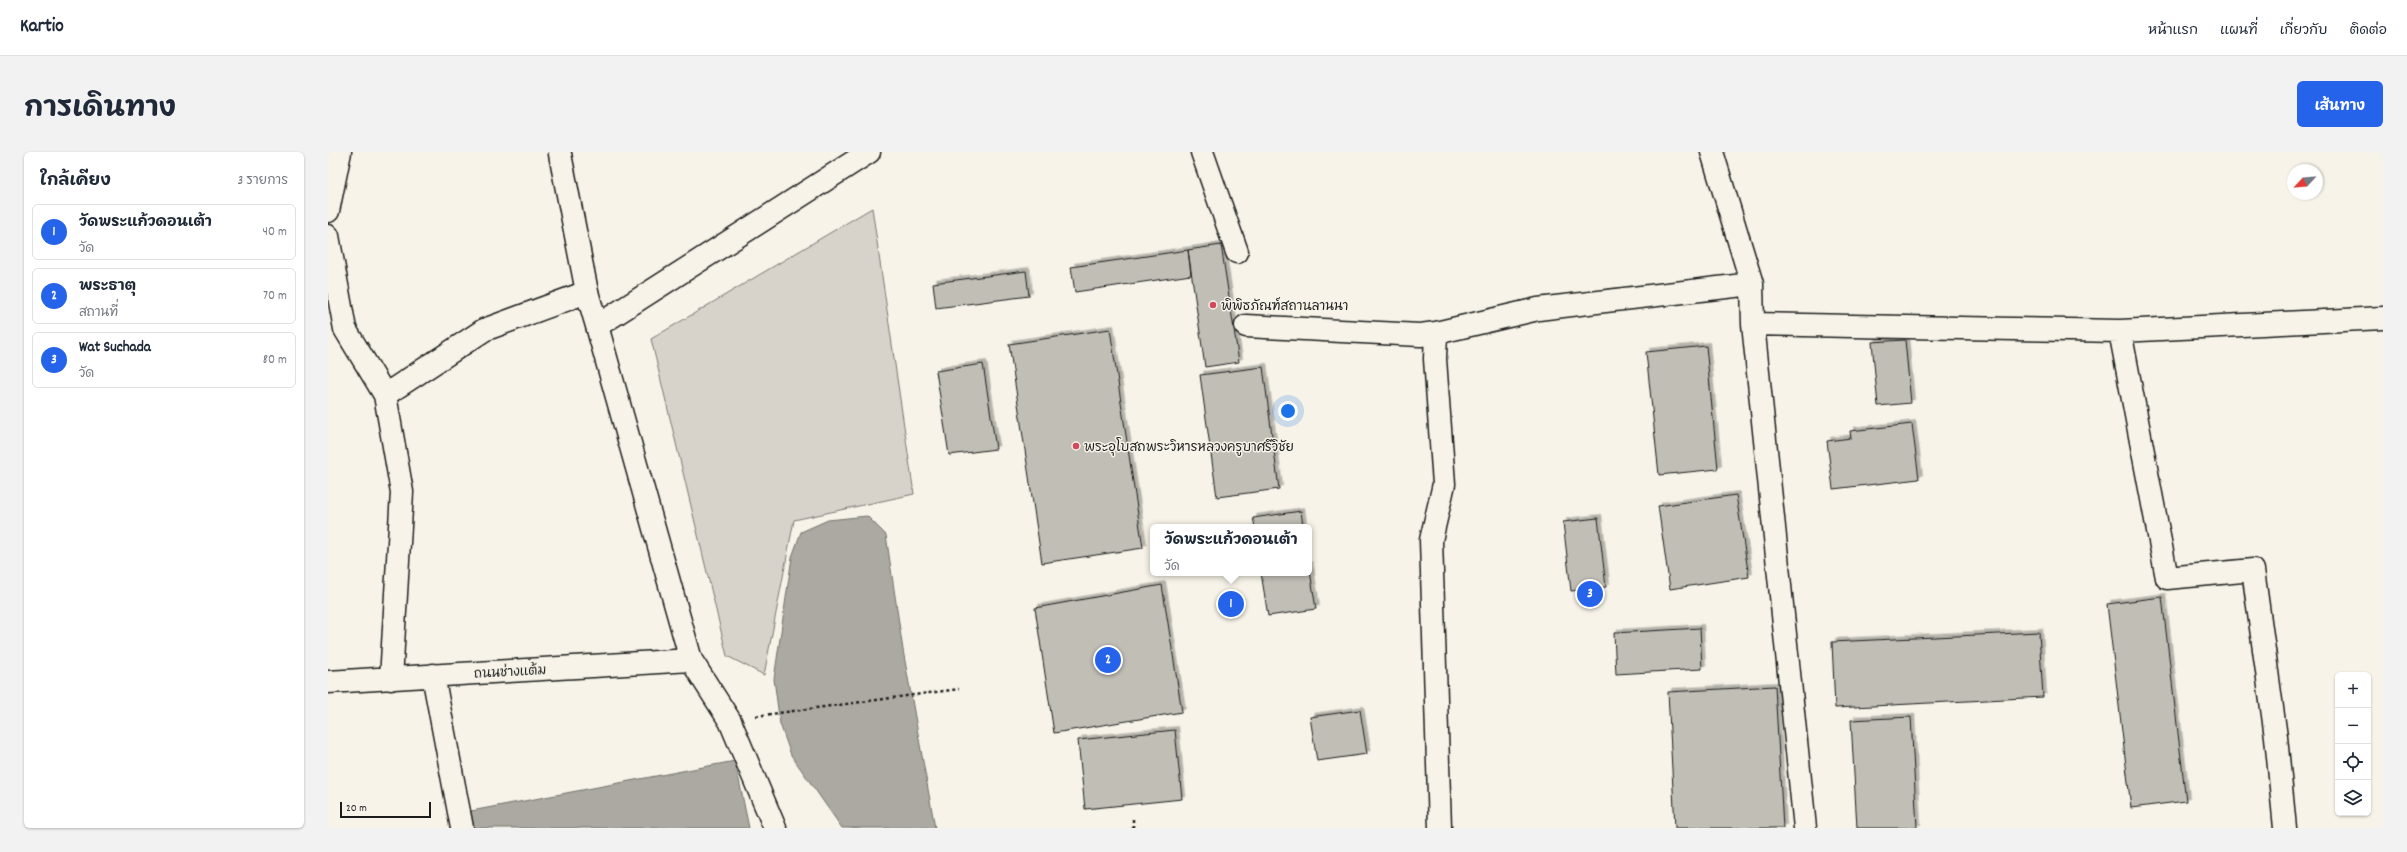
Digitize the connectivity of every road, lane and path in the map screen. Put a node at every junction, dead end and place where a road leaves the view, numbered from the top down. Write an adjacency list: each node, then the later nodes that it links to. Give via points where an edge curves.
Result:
1 (340, 152): 6 (street)
2 (869, 152): 13 (street)
3 (1202, 152): 8 (street)
4 (1712, 152): 9 (street)
5 (560, 154): 10 (street)
6 (328, 211)
7 (328, 236): 17 (street, via 345,329)
8 (1237, 252)
9 (1752, 284): 12 (street); 16 (street, via 1538,309)
10 (587, 292): 13 (street); 17 (street, via 484,330)
11 (2383, 318): 15 (street)
12 (1753, 324): 15 (street); 29 (street)
13 (597, 326): 18 (street)
14 (1246, 326): 16 (street, via 1420,335)
15 (2120, 331): 30 (street, via 2167,578 2252,570 2276,738)
16 (1436, 333): 28 (street, via 1444,484 1431,540)
17 (385, 395): 20 (street, via 402,492)
18 (692, 660): 19 (street, ถนนช่างแต้ม); 26 (street, via 730,721)
19 (432, 675): 20 (street, ถนนช่างแต้ม); 25 (street)
20 (391, 679): 21 (street, ถนนช่างแต้ม)
21 (328, 682)
22 (959, 689): 23 (path)
23 (762, 715)
24 (1133, 819): 27 (path)
25 (462, 828)
26 (774, 828)
27 (1133, 828)
28 (1440, 828)
29 (1804, 828)
30 (2285, 828)

